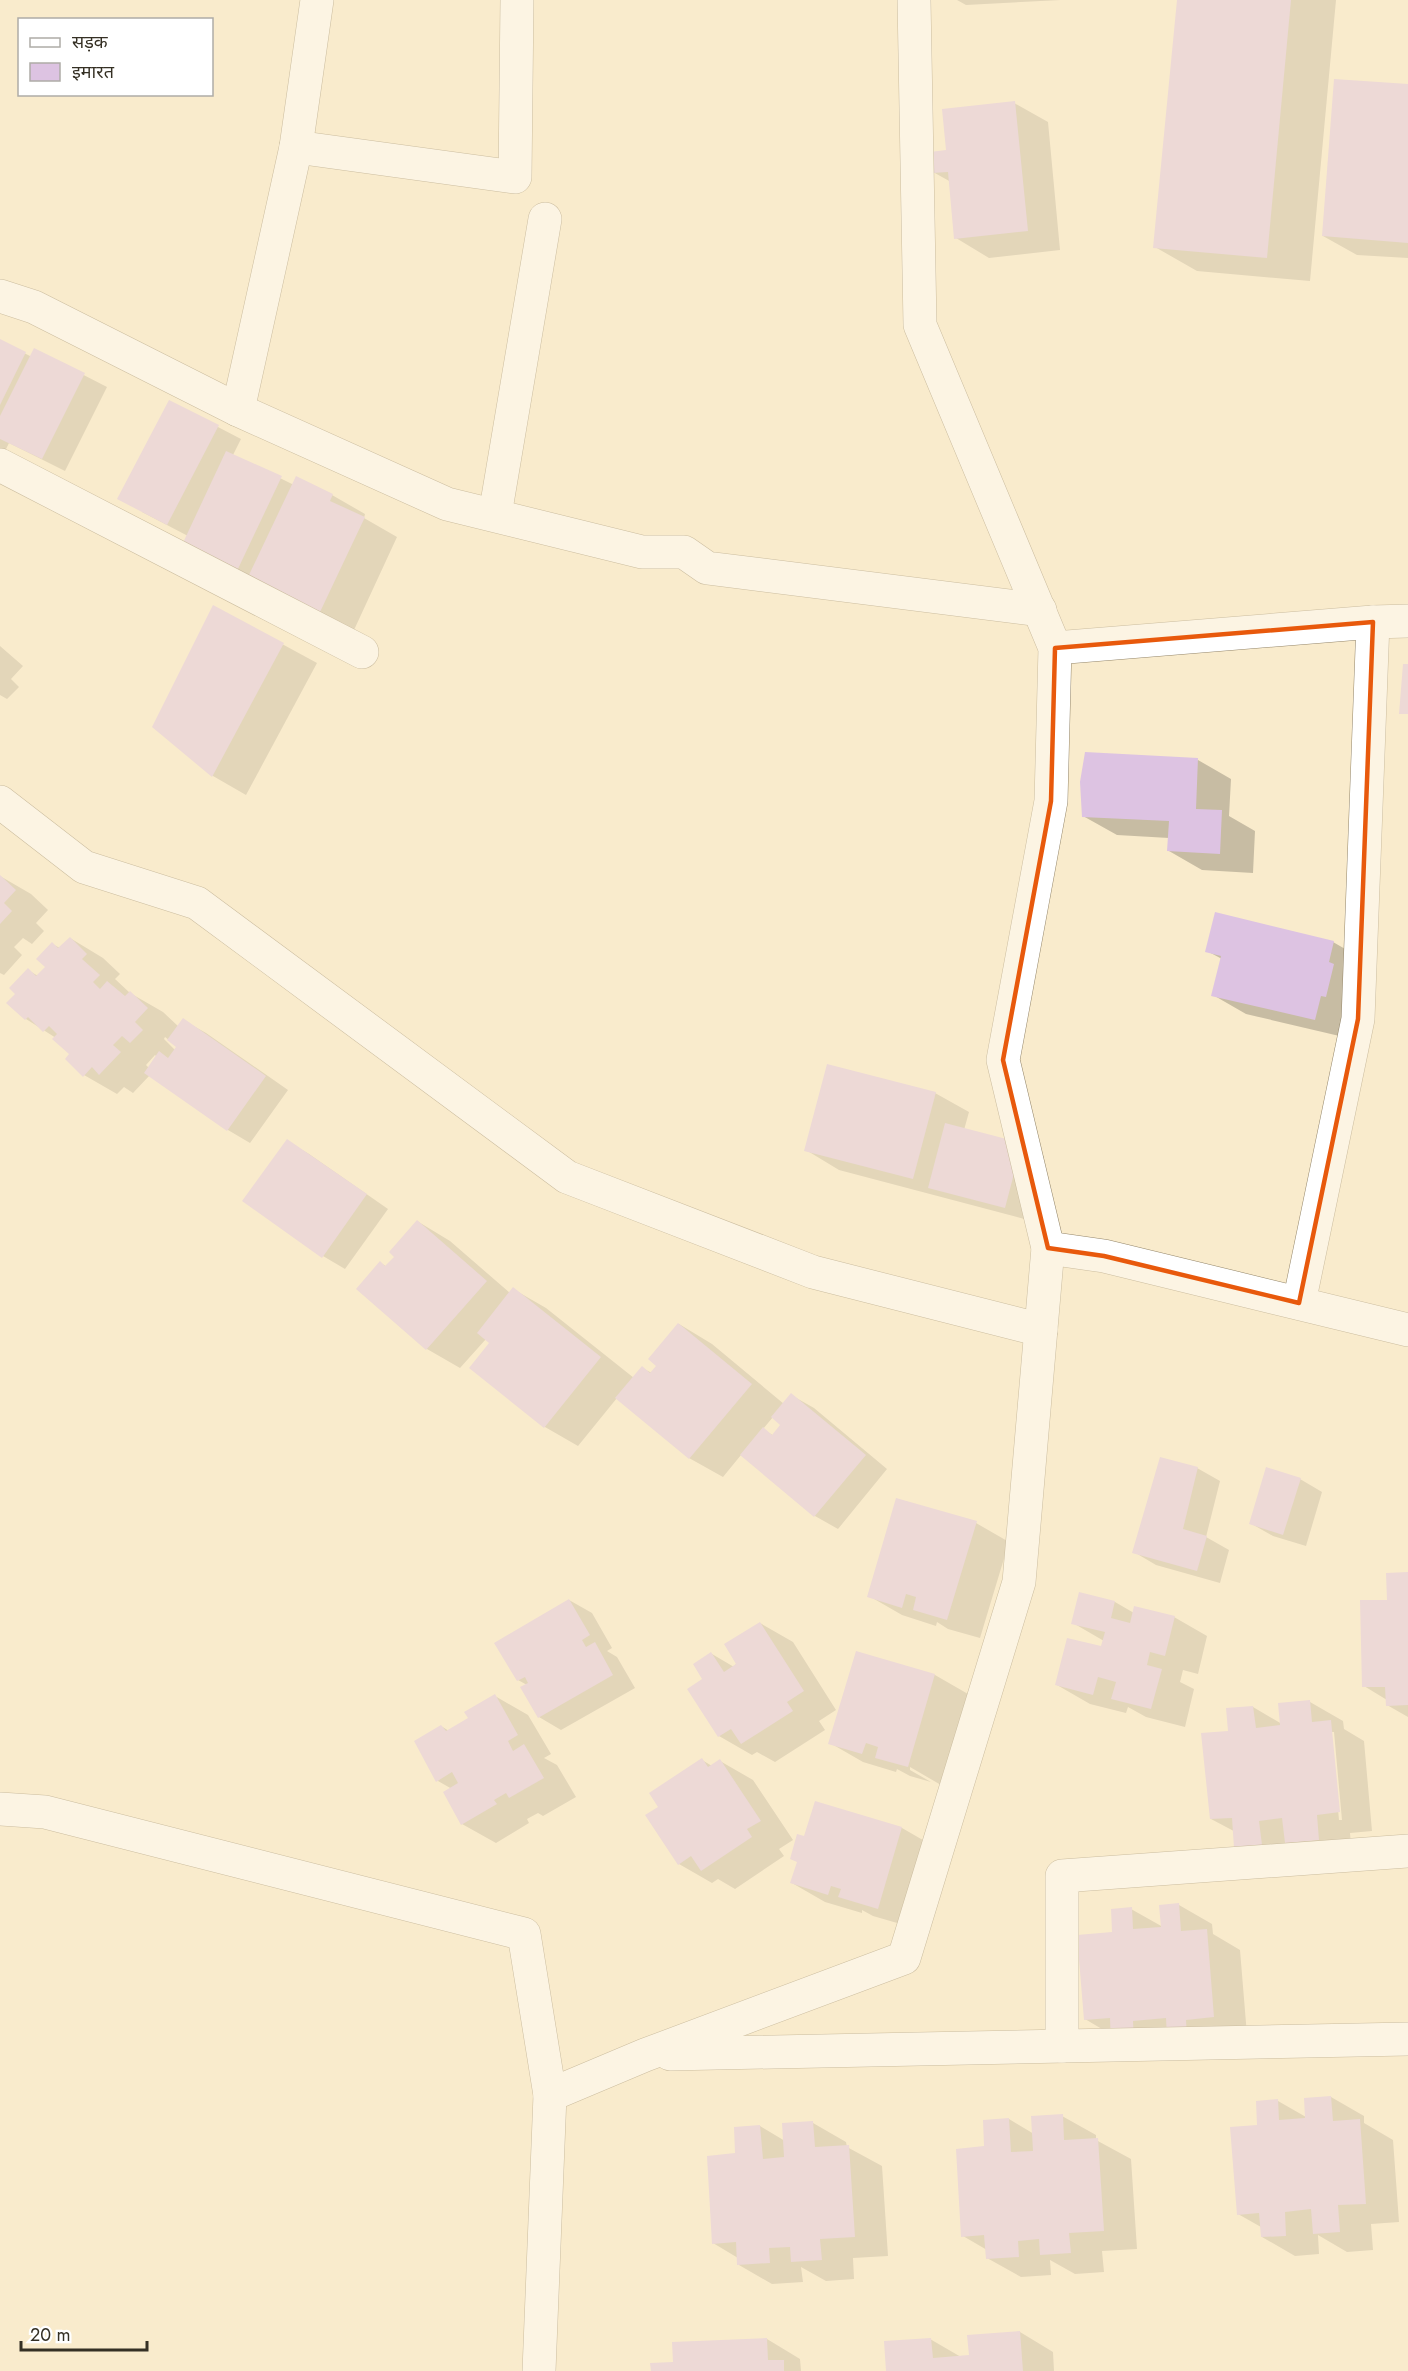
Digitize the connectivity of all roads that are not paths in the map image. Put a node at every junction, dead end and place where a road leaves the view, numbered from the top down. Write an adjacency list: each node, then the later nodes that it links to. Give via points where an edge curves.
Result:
1 (317, 0): 4 (street)
2 (517, 0): 4 (street, via 515,177)
3 (914, 0): 10 (street, via 920,325)
4 (296, 147): 7 (street)
5 (544, 219): 9 (street)
6 (0, 296): 7 (street, via 34,307)
7 (238, 410): 9 (street, via 447,504)
8 (0, 465): 14 (street)
9 (495, 515): 10 (street, via 642,552 684,552 707,568)
10 (1040, 610): 13 (street)
11 (1408, 621): 12 (street)
12 (1372, 622): 13 (street); 17 (street, via 1358,1019)
13 (1055, 648): 16 (street, via 1051,801 1003,1060)
14 (362, 652)
15 (0, 802): 18 (street, via 84,867 197,903 567,1177 813,1272)
16 (1048, 1248): 17 (street, via 1104,1256); 18 (street)
17 (1299, 1304): 19 (street)
18 (1041, 1330): 24 (street, via 1018,1582 904,1958)
19 (1408, 1330)
20 (0, 1809): 25 (street, via 45,1812 524,1934)
21 (1408, 1851): 23 (street, via 1062,1876)
22 (1408, 2038): 23 (street)
23 (1062, 2046): 24 (street)
24 (645, 2055): 25 (street)
25 (550, 2095): 26 (street)
26 (539, 2371)

